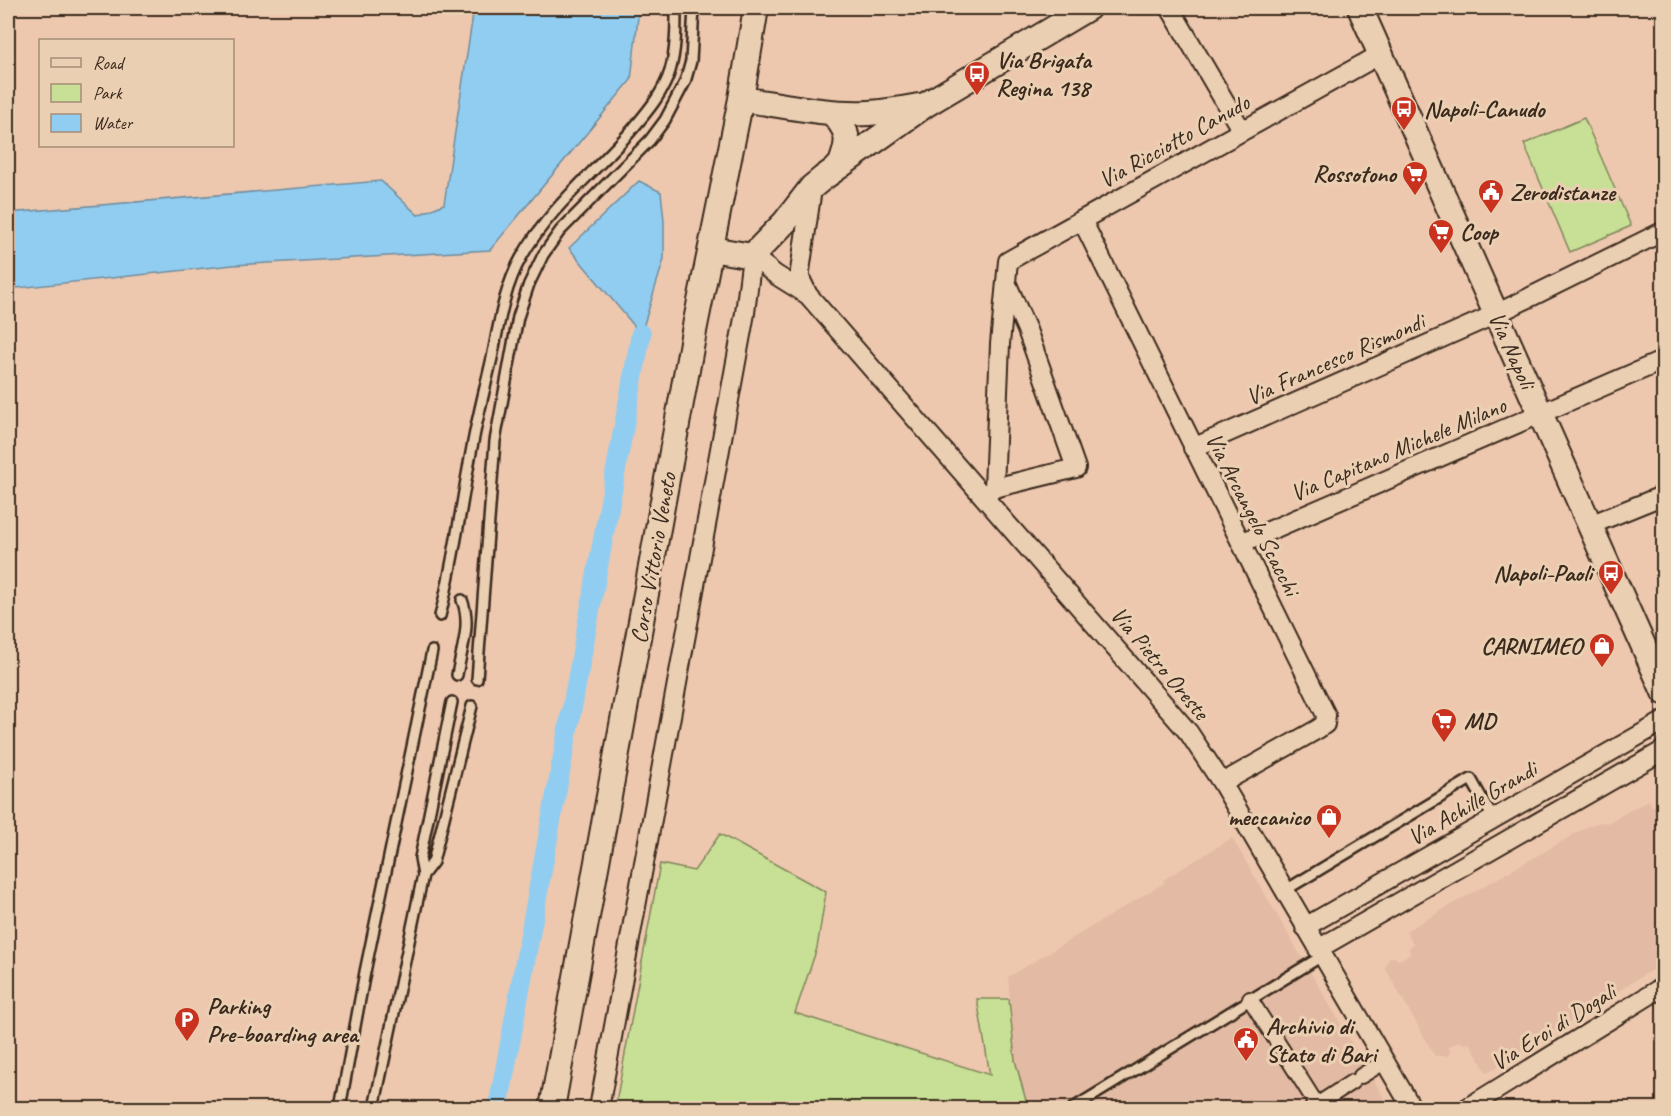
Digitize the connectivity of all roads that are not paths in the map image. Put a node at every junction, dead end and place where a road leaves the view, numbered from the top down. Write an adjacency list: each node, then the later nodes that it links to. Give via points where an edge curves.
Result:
1 (676, 8): 29 (lane, via 670,71 660,92 614,151 539,229 509,285 474,436)
2 (694, 8): 32 (lane, via 691,61 665,120 560,231 543,255 518,317 495,441)
3 (756, 8): 8 (main road, Corso Vittorio Veneto)
4 (1088, 8): 9 (main road)
5 (1170, 8): 11 (street)
6 (1360, 8): 7 (main road, Via Napoli)
7 (1381, 54): 11 (street, Via Ricciotto Canudo); 20 (main road, Via Napoli)
8 (741, 99): 10 (main road); 16 (main road, Corso Vittorio Veneto)
9 (925, 105): 10 (main road, via 869,113); 12 (main road)
10 (831, 112): 12 (main road, via 846,133 847,146)
11 (1242, 131): 14 (street, Via Ricciotto Canudo)
12 (840, 166): 13 (main road)
13 (812, 187): 17 (main road); 19 (street, Via Pietro Oreste, via 800,272)
14 (1082, 220): 18 (street, Via Ricciotto Canudo, via 1008,261); 23 (street, Via Arcangelo Scacchi)
15 (1664, 231): 20 (street, Via Francesco Rismondi)
16 (711, 249): 17 (main road); 50 (main road, Corso Vittorio Veneto)
17 (752, 256): 19 (street, Via Pietro Oreste); 51 (street, Corso Vittorio Veneto, via 745,313)
18 (1005, 280): 24 (street); 24 (street, via 1028,330 1076,468)
19 (808, 295): 24 (street, Via Pietro Oreste)
20 (1497, 314): 22 (main road, Via Napoli); 23 (street, Via Francesco Rismondi)
21 (1664, 360): 22 (street, Via Capitano Michele Milano)
22 (1540, 413): 26 (main road, Via Napoli); 27 (street, Via Capitano Michele Milano)
23 (1193, 448): 27 (street, Via Arcangelo Scacchi)
24 (989, 492): 38 (street, Via Pietro Oreste, via 1189,733)
25 (1664, 495): 26 (street)
26 (1590, 525): 33 (main road, Via Napoli)
27 (1241, 543): 38 (street, Via Arcangelo Scacchi, via 1326,715 1325,724 1318,729)
28 (462, 600): 31 (lane, via 466,628)
29 (440, 616)
30 (432, 651): 48 (lane)
31 (457, 675)
32 (477, 679)
33 (1664, 692)
34 (452, 702): 40 (lane, via 420,858)
35 (472, 706): 40 (lane, via 433,862)
36 (1664, 721): 39 (street, Via Achille Grandi)
37 (1664, 750): 43 (street, Via Achille Grandi)
38 (1222, 783): 41 (street, Via Pietro Oreste)
39 (1493, 818): 41 (lane, via 1471,779); 42 (street, Via Achille Grandi)
40 (423, 875): 49 (lane)
41 (1284, 891): 42 (street, Via Pietro Oreste)
42 (1305, 927): 43 (street, Via Pietro Oreste)
43 (1320, 952): 45 (lane); 46 (street, Via Pietro Oreste)
44 (1664, 986): 54 (street, Via Eroi di Dogali)
45 (1250, 999): 47 (street); 52 (lane)
46 (1384, 1062): 47 (street); 53 (street, Via Pietro Oreste)
47 (1316, 1107)
48 (340, 1108)
49 (374, 1108)
50 (552, 1108)
51 (599, 1108)
52 (1073, 1108)
53 (1412, 1108)
54 (1467, 1108)

